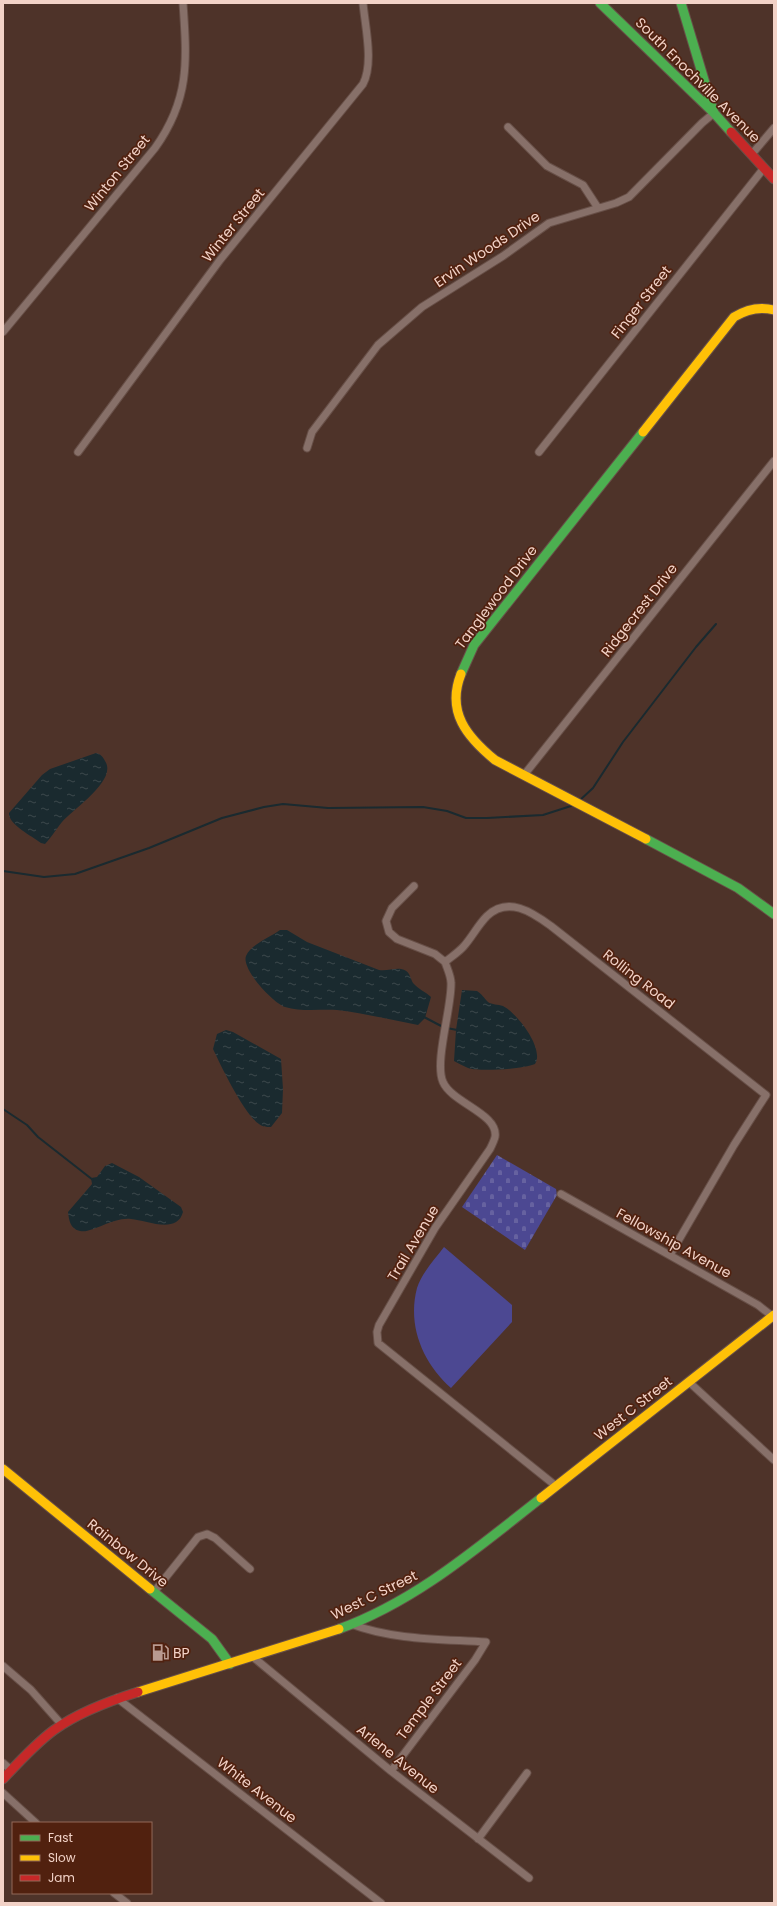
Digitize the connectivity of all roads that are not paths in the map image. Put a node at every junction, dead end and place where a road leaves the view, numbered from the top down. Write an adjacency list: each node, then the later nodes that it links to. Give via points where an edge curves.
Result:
1 (183, 3): 13 (street, Winton Street, via 185,52 182,90 175,115 167,131)
2 (363, 3): 15 (street, Winter Street, via 368,62 363,84 220,260)
3 (600, 3): 5 (street, South Enochville Avenue)
4 (681, 3): 5 (street)
5 (714, 113): 8 (street, South Enochville Avenue); 11 (street, Ervin Woods Drive, via 702,122 629,197)
6 (508, 127): 11 (street, via 546,166 584,186)
7 (774, 128): 8 (street)
8 (752, 154): 9 (street, South Enochville Avenue)
9 (764, 168): 10 (street, South Enochville Avenue); 16 (street, Finger Street)
10 (774, 179)
11 (598, 208): 14 (street, Ervin Woods Drive, via 549,222 503,256 404,321 378,345 312,432)
12 (774, 310): 18 (street, Tanglewood Drive, via 746,310 734,317 474,645 463,664 457,687 456,715 466,733 479,748 495,760)
13 (3, 332)
14 (307, 448)
15 (78, 452)
16 (539, 452)
17 (774, 460): 18 (street, Ridgecrest Drive)
18 (524, 775): 20 (street, Tanglewood Drive, via 738,888)
19 (414, 886): 21 (street, via 392,908 386,921 389,932 397,939 435,954)
20 (774, 914)
21 (445, 962): 23 (street, Rolling Road, via 463,947 487,916 498,909 510,906 522,908 551,926 766,1095); 28 (street, Trail Avenue, via 451,981 440,1065 442,1081 449,1092 494,1126 495,1136 490,1148 435,1228 383,1318 377,1332 378,1343)
22 (561, 1194): 23 (street, Fellowship Avenue)
23 (670, 1255): 24 (street, Fellowship Avenue)
24 (773, 1316): 25 (street, West C Street)
25 (689, 1382): 26 (street); 28 (street, West C Street)
26 (774, 1460)
27 (3, 1469): 30 (street, Rainbow Drive)
28 (556, 1486): 31 (street, West C Street, via 445,1573 402,1600)
29 (250, 1569): 30 (street, via 207,1534 198,1537)
30 (154, 1592): 33 (street, Rainbow Drive, via 212,1639)
31 (351, 1624): 32 (street, West C Street); 39 (street, Temple Street, via 388,1634 486,1642)
32 (253, 1657): 33 (street, West C Street); 39 (street, Arlene Avenue)
33 (230, 1664): 35 (street, West C Street)
34 (3, 1666): 36 (street, via 31,1690)
35 (117, 1698): 36 (street, West C Street, via 88,1710); 48 (street, White Avenue)
36 (62, 1725): 38 (street, West C Street)
37 (3, 1763): 38 (street)
38 (11, 1770): 41 (street, West C Street)
39 (391, 1771): 44 (street, Arlene Avenue)
40 (527, 1773): 44 (street)
41 (3, 1779)
42 (3, 1793): 43 (street)
43 (35, 1822)
44 (478, 1839): 45 (street, Arlene Avenue)
45 (530, 1878)
46 (115, 1894): 47 (street)
47 (127, 1903)
48 (380, 1903)

